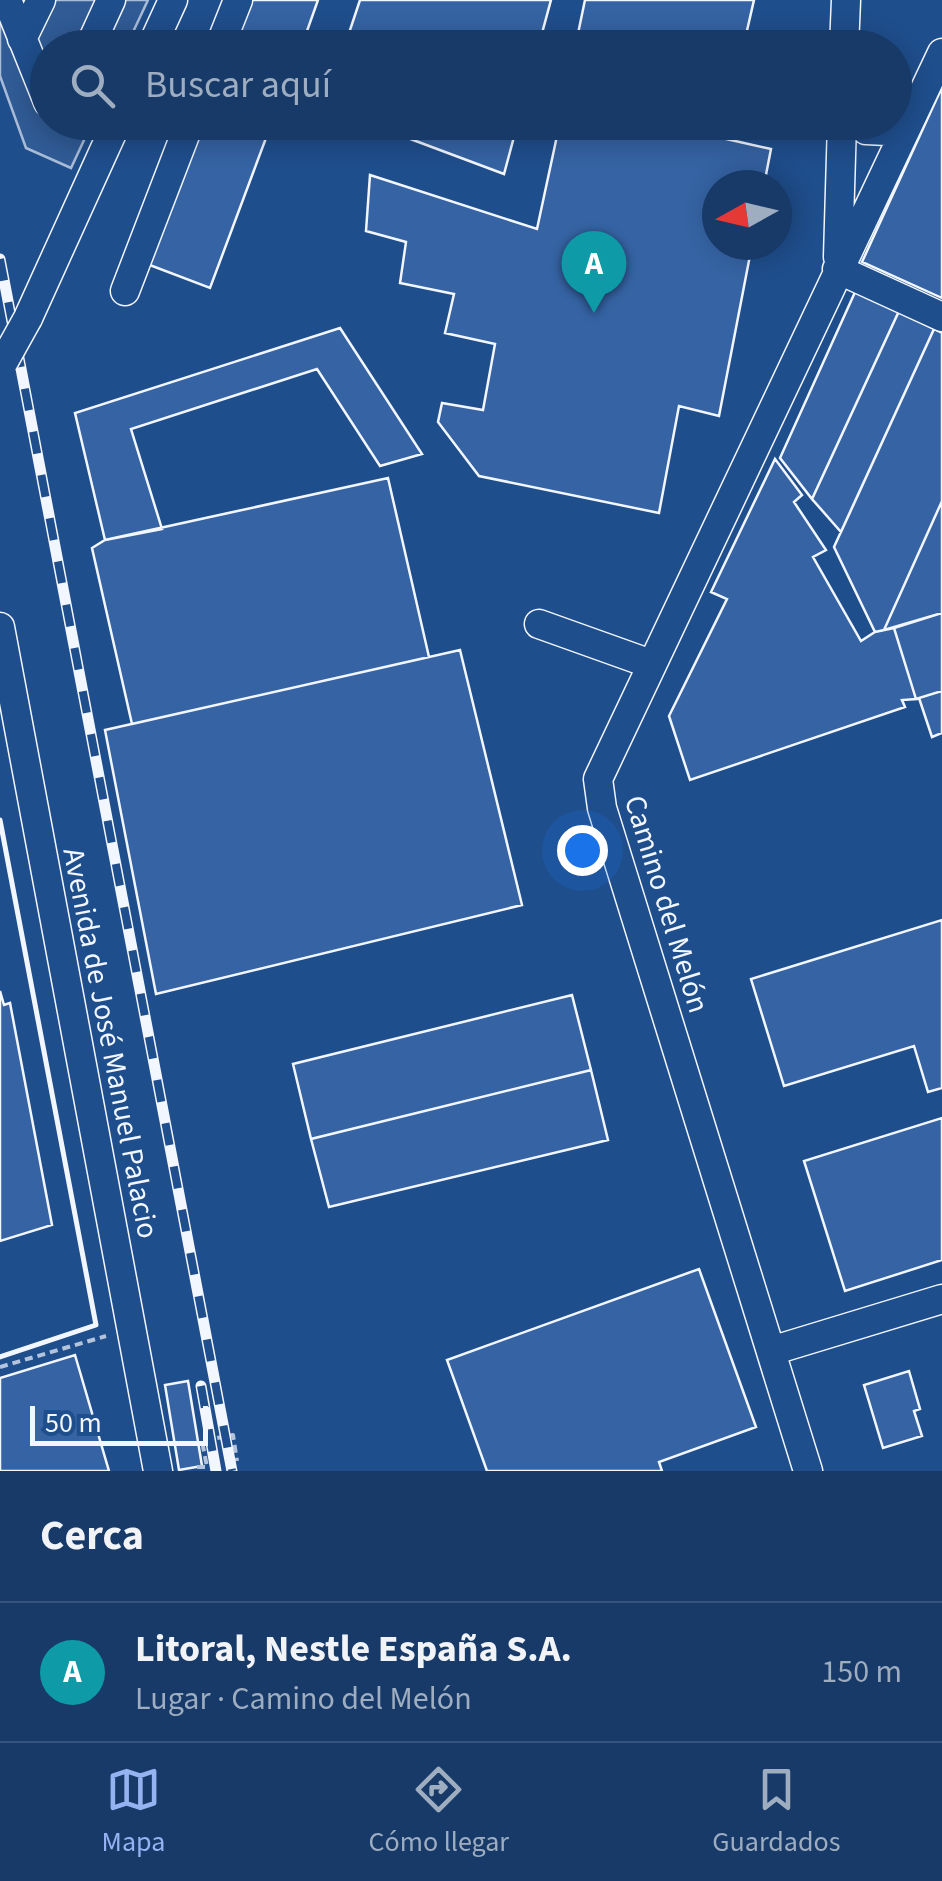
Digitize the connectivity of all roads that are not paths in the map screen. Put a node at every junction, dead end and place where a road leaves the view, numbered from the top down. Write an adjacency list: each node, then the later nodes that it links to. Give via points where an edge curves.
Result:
1 (7, 0): 11 (street)
2 (41, 0): 11 (street)
3 (111, 0): 7 (street)
4 (173, 0): 8 (street)
5 (238, 0): 9 (street)
6 (846, 0): 10 (street)
7 (97, 30)
8 (159, 30)
9 (227, 30)
10 (845, 30)
11 (22, 39): 13 (street)
12 (942, 53): 14 (street, Camino del Melón)
13 (30, 58)
14 (912, 115)
15 (109, 140): 22 (street, bridge)
16 (183, 140): 20 (street)
17 (842, 140): 19 (street, Camino del Melón)
18 (900, 140): 19 (street, Camino del Melón)
19 (838, 269): 21 (street); 25 (street, Camino del Melón)
20 (125, 291)
21 (942, 317)
22 (1, 365)
23 (539, 624): 25 (street)
24 (0, 627): 28 (street, Avenida de José Manuel Palacio)
25 (652, 664): 27 (street, Camino del Melón, via 598,779 602,808)
26 (942, 1299): 27 (street)
27 (771, 1351): 29 (street, Camino del Melón)
28 (158, 1471)
29 (808, 1471)

